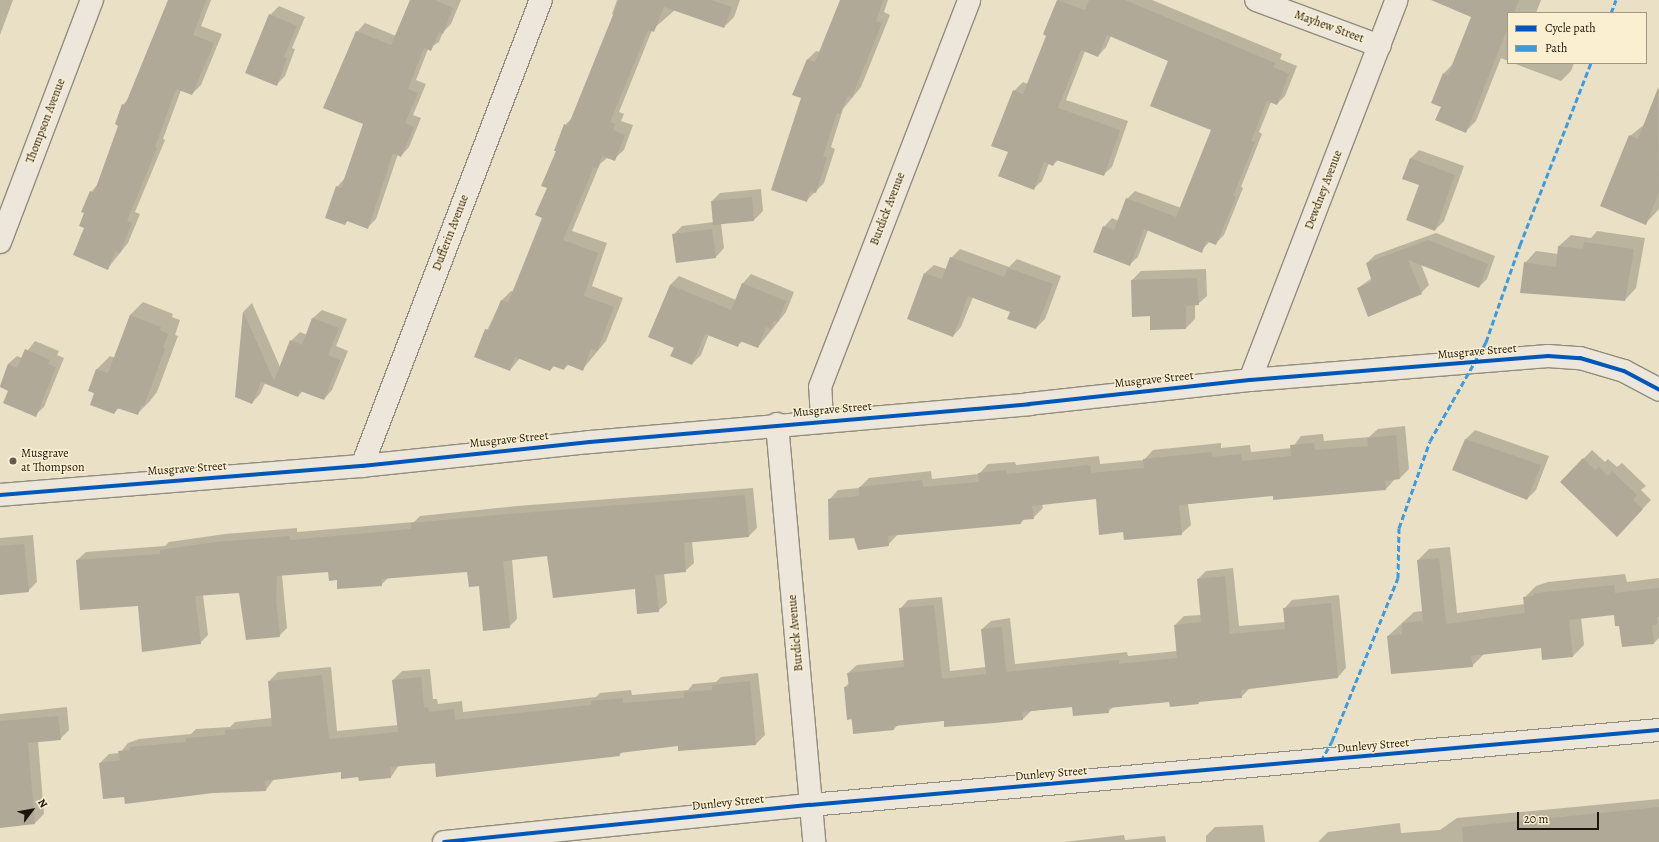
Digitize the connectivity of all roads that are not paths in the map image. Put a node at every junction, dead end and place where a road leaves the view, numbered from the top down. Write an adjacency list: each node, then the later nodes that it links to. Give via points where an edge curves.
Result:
1 (92, 0): 7 (street, Thompson Avenue)
2 (541, 0): 12 (street, Dufferin Avenue)
3 (969, 0): 10 (street, Burdick Avenue, via 820,387)
4 (1256, 0): 6 (street, Mayhew Street)
5 (1397, 0): 6 (street, Dewdney Avenue)
6 (1380, 46): 8 (street, Dewdney Avenue)
7 (0, 242)
8 (1250, 380): 9 (street, Musgrave Street, via 1548,356 1580,358 1624,371); 10 (street, Musgrave Street, via 1029,404)
9 (1659, 390)
10 (822, 420): 11 (street, Musgrave Street)
11 (777, 424): 12 (street, Musgrave Street); 15 (street, Burdick Avenue)
12 (362, 466): 13 (street, Musgrave Street)
13 (0, 496)
14 (1659, 730): 15 (street, Dunlevy Street)
15 (810, 805): 16 (street, Dunlevy Street); 17 (street, Burdick Avenue)
16 (444, 842)
17 (814, 842)

